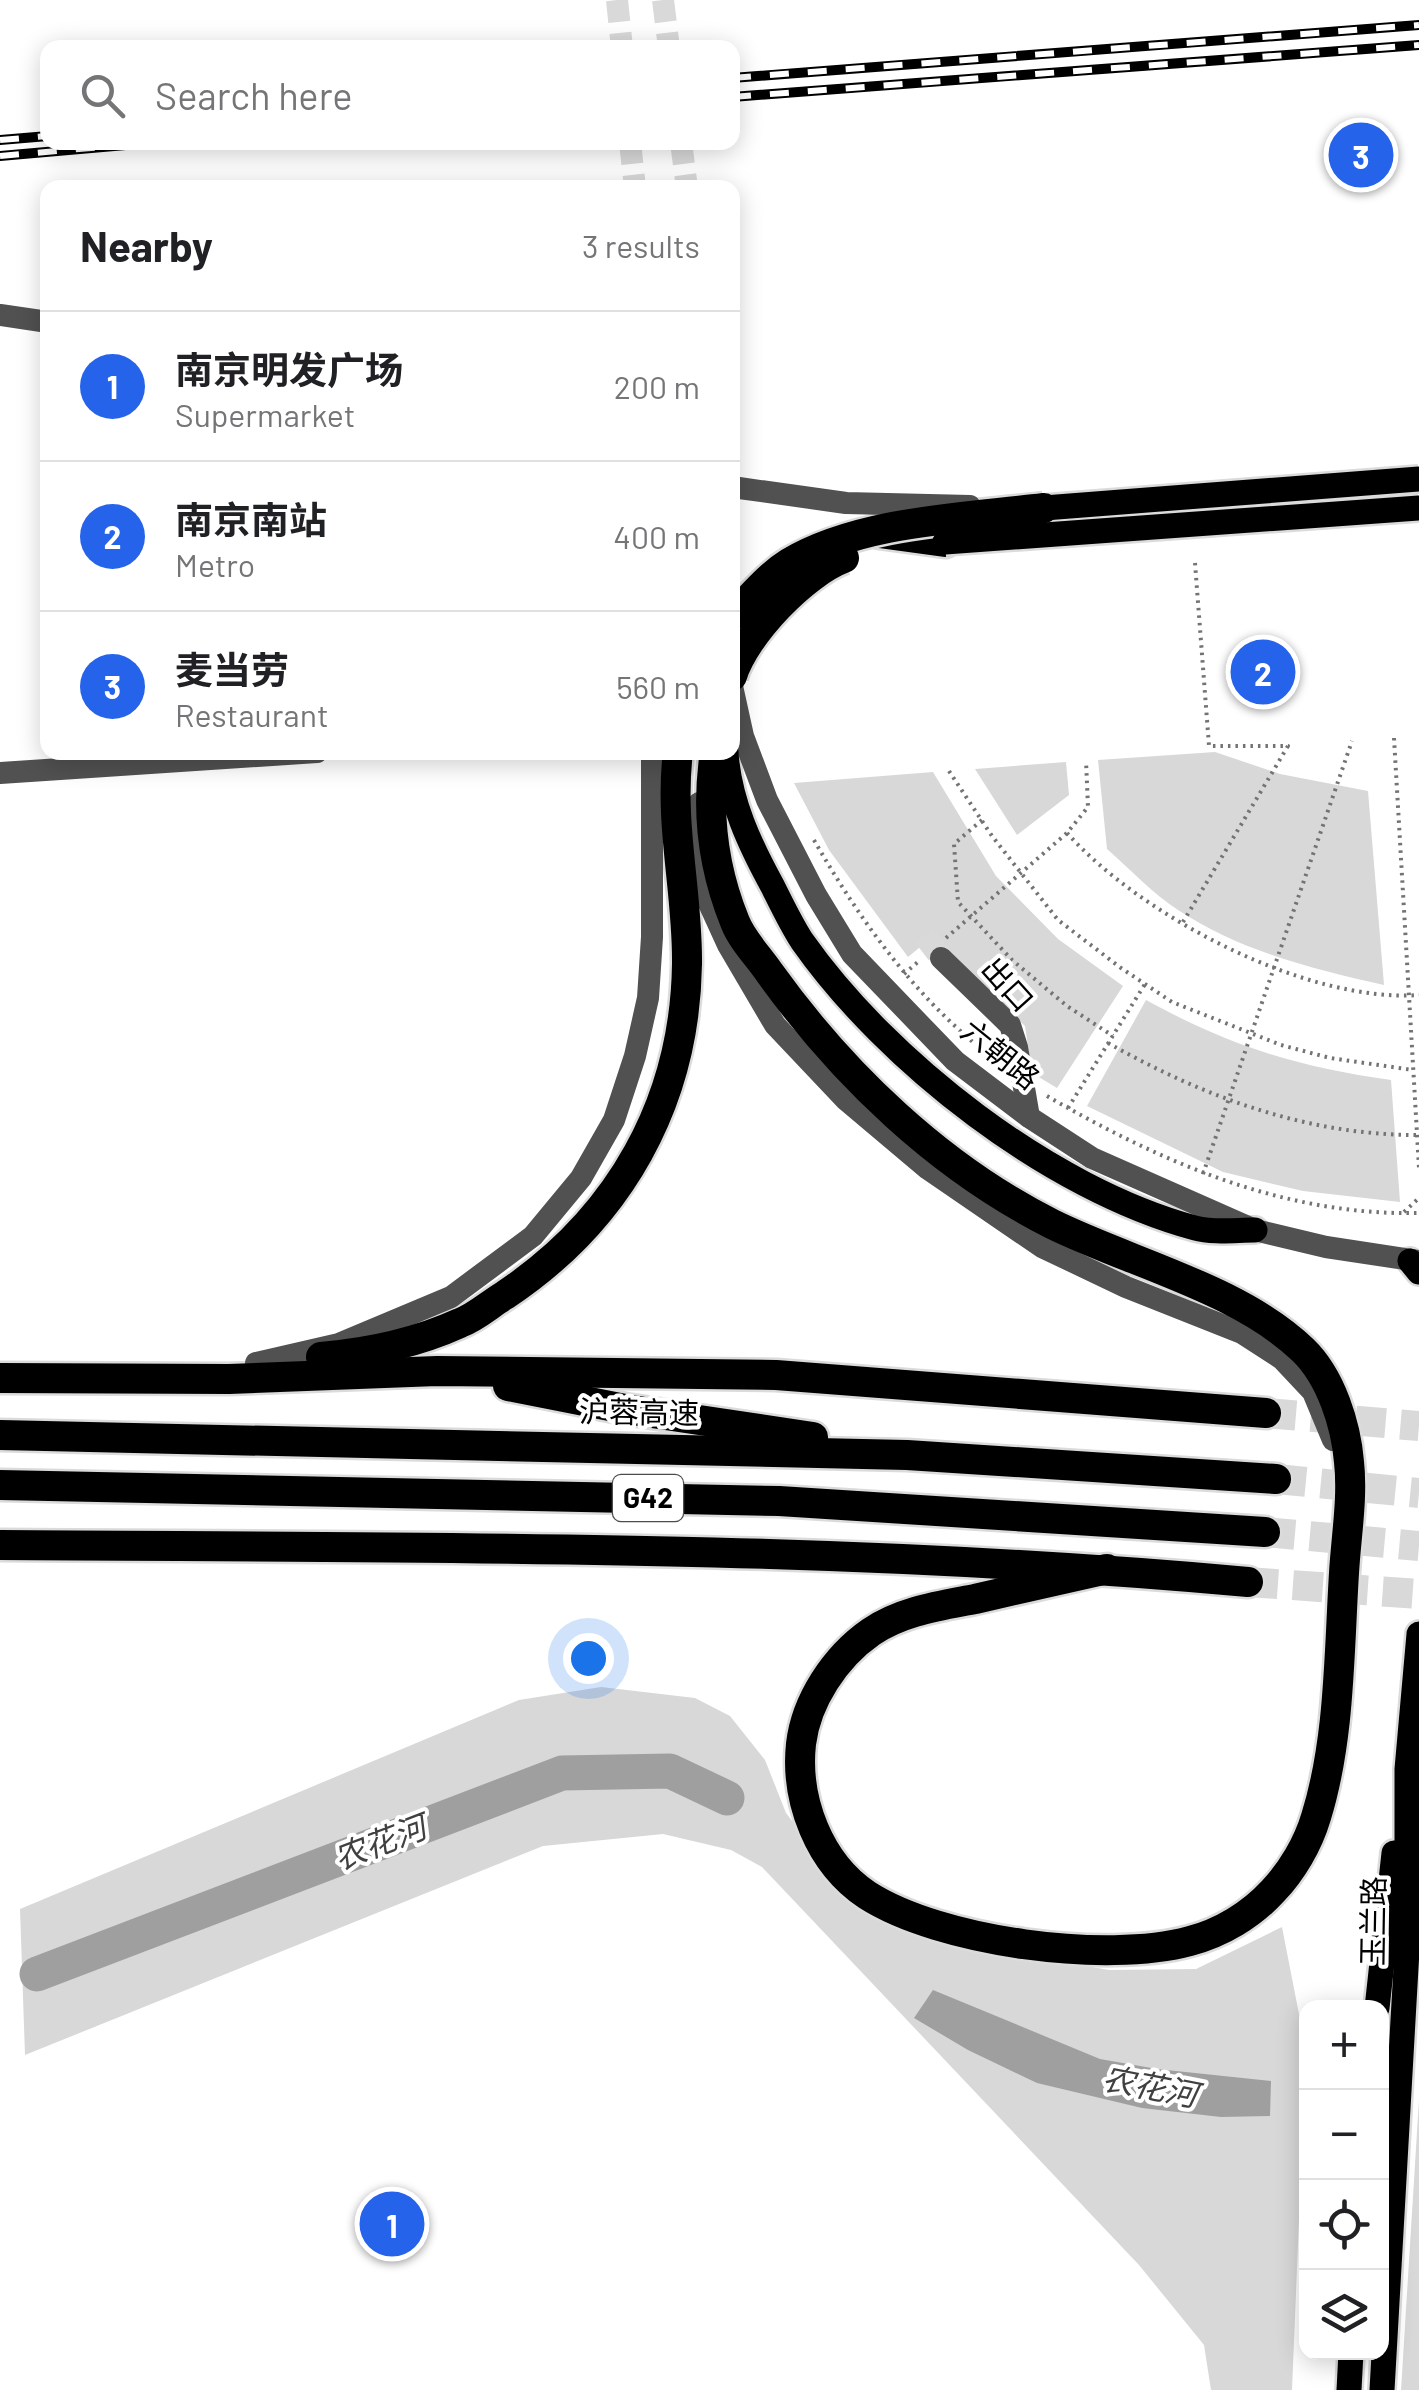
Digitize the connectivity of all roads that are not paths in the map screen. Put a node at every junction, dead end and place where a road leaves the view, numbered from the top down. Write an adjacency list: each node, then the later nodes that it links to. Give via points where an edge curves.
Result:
1 (0, 314): 2 (street)
2 (40, 321)
3 (1419, 479): 5 (main road, bridge)
4 (740, 485): 5 (street, bridge, via 846,503)
5 (1044, 508): 7 (highway, bridge)
6 (1419, 508): 9 (main road, bridge)
7 (869, 532): 8 (highway, bridge); 9 (highway, bridge)
8 (838, 540): 10 (highway, bridge, via 786,564); 11 (highway, bridge, via 792,584)
9 (945, 542): 11 (highway, bridge, via 859,552 834,562)
10 (740, 608)
11 (762, 626): 12 (highway, bridge)
12 (740, 663)
13 (740, 722): 22 (street, 六朝路, via 767,800 852,954 955,1061)
14 (196, 760): 20 (street)
15 (652, 760): 25 (street, via 648,998 614,1120 581,1178 533,1236 451,1298 339,1344)
16 (677, 760): 25 (highway, via 673,788 687,962 682,1026 656,1118 599,1215 545,1268 463,1322 353,1354)
17 (702, 760): 36 (street, via 701,886 775,1024 845,1099 928,1169 1042,1247 1242,1333 1282,1359 1313,1392 1330,1427 1341,1472)
18 (715, 760): 36 (highway, via 711,826 736,927 801,1017 866,1089 988,1187 1051,1223 1260,1315 1309,1355 1339,1410 1350,1465)
19 (727, 760): 23 (main road, via 753,851 802,940 934,1084 1031,1154 1127,1204 1198,1229)
20 (0, 773)
21 (939, 949): 22 (street, 出口, via 1010,1025)
22 (1029, 1117): 23 (street, 六朝路, via 1092,1158)
23 (1255, 1230): 24 (street, 六朝路)
24 (1416, 1265)
25 (256, 1363): 28 (highway)
26 (437, 1371): 28 (highway); 29 (highway, via 776,1375); 31 (highway)
27 (0, 1378): 28 (highway)
28 (40, 1378)
29 (1266, 1412)
30 (0, 1434): 31 (highway, 沪蓉高速 / G42)
31 (907, 1455): 32 (highway, 沪蓉高速 / G42)
32 (1276, 1480)
33 (15, 1484): 34 (highway, G42, via 779,1502)
34 (1265, 1532)
35 (0, 1546): 37 (highway, via 336,1546)
36 (1345, 1558): 37 (highway, via 1338,1686 1316,1822 1296,1862 1232,1926 1189,1942 1126,1951 1034,1944 960,1932 862,1892 815,1833 800,1766 810,1709 844,1655 872,1630 918,1609)
37 (1108, 1569): 38 (highway)
38 (1248, 1582)
39 (1419, 1634): 40 (main road, 玉兰路)
40 (1407, 1769): 41 (main road); 44 (main road, 玉兰路, via 1407,1950)
41 (1378, 2000)
42 (1351, 2360): 43 (main road)
43 (1349, 2390)
44 (1382, 2390)

